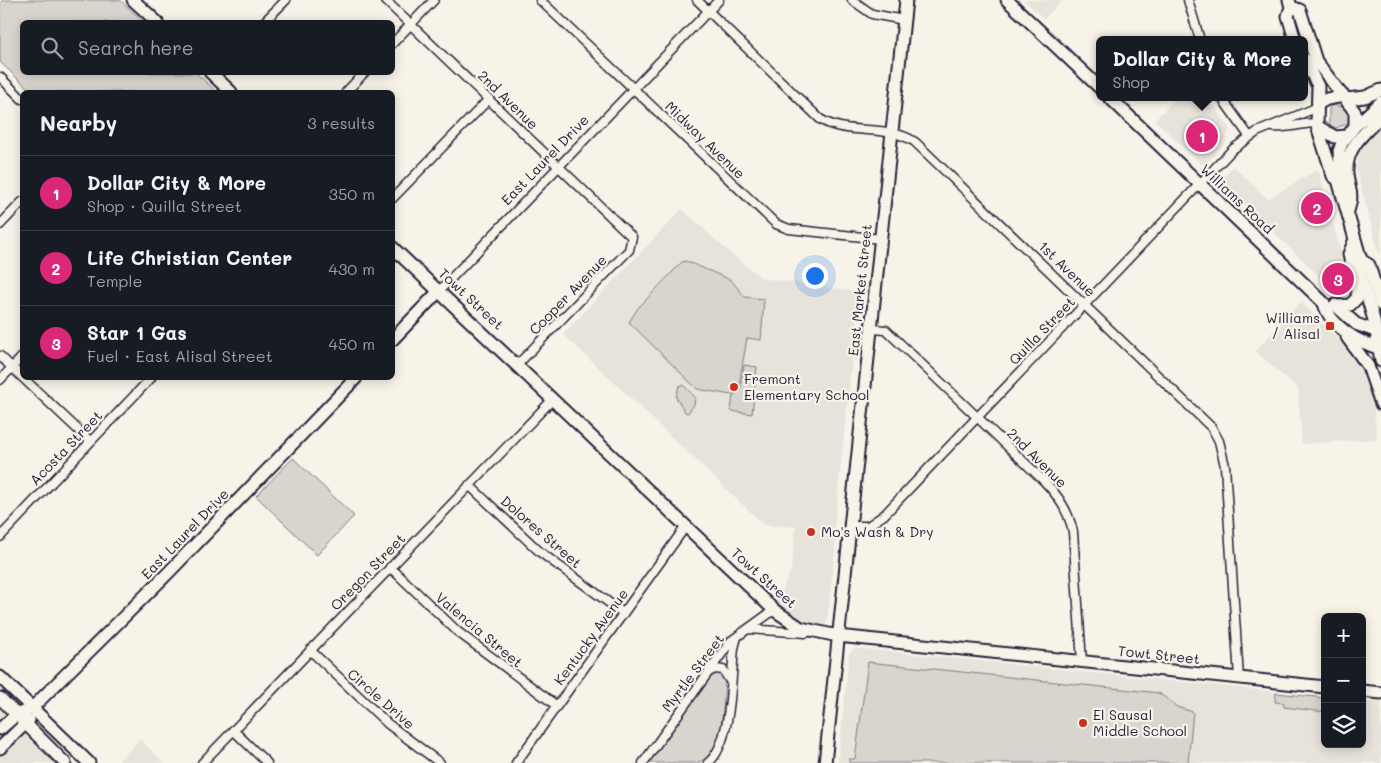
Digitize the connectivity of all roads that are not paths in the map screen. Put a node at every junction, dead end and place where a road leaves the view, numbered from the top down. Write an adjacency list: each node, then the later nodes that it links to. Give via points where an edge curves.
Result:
1 (286, 0): 15 (street)
2 (384, 0): 18 (street, 2nd Avenue)
3 (434, 0): 18 (street)
4 (540, 0): 28 (street, Midway Avenue)
5 (697, 0): 13 (street, 1st Avenue)
6 (719, 0): 13 (street, East Laurel Drive)
7 (852, 0): 16 (street, via 872,14)
8 (906, 0): 16 (main road, East Market Street)
9 (1007, 0): 27 (main road)
10 (1188, 0): 20 (street)
11 (135, 1): 14 (main road)
12 (1290, 3): 17 (main road, via 1300,10); 19 (main road, via 1288,16)
13 (708, 11): 28 (street, East Laurel Drive); 43 (street, 1st Avenue, via 820,119 838,126)
14 (155, 20)
15 (266, 20)
16 (904, 20): 43 (main road, East Market Street)
17 (1304, 23): 19 (main road); 33 (main road, via 1316,61)
18 (411, 25): 22 (street); 34 (street, 2nd Avenue)
19 (1291, 27): 21 (main road)
20 (1199, 36)
21 (1294, 36)
22 (395, 41)
23 (1308, 67): 38 (main road, via 1317,82)
24 (215, 75): 29 (main road)
25 (362, 75): 30 (street)
26 (0, 77): 32 (street)
27 (1096, 84)
28 (634, 89): 46 (street, East Laurel Drive); 53 (street, Midway Avenue, via 779,226)
29 (229, 90)
30 (348, 90)
31 (1381, 90): 33 (main road, via 1365,97)
32 (20, 97)
33 (1346, 97): 38 (main road, via 1327,99); 42 (main road, via 1356,112)
34 (489, 99): 46 (street, 2nd Avenue); 49 (street)
35 (1113, 101): 48 (main road, Williams Road)
36 (1224, 101): 44 (street)
37 (1381, 102): 42 (main road)
38 (1318, 106): 40 (main road); 41 (street, Quilla Street)
39 (1381, 116): 51 (main road, via 1357,140 1348,157 1352,196)
40 (1317, 125): 41 (street, Quilla Street); 45 (main road, via 1335,137); 47 (main road, via 1333,176)
41 (1272, 126): 44 (street, Quilla Street)
42 (1356, 126): 45 (main road)
43 (892, 133): 53 (main road, East Market Street); 60 (street, 1st Avenue, via 907,137 919,146)
44 (1249, 136): 48 (street, Quilla Street)
45 (1347, 136): 47 (main road, via 1339,151 1342,174)
46 (559, 166): 55 (street, 2nd Avenue, via 630,234); 58 (street, East Laurel Drive)
47 (1338, 180): 51 (main road)
48 (1200, 185): 59 (main road, Williams Road); 60 (street, Quilla Street)
49 (395, 196)
50 (20, 204): 52 (street)
51 (1348, 213): 54 (main road)
52 (0, 225)
53 (880, 239): 64 (main road, East Market Street)
54 (1354, 239): 57 (main road); 62 (main road, via 1349,254 1358,297 1350,305)
55 (632, 240): 71 (street, Cooper Avenue, via 629,250)
56 (395, 250): 58 (main road, Towt Street)
57 (1361, 260): 61 (main road, via 1369,265); 65 (main road, via 1359,270)
58 (440, 290): 66 (main road, East Laurel Drive); 71 (main road, Towt Street)
59 (1324, 303): 62 (main road, via 1332,302); 63 (main road, Williams Road, via 1326,311)
60 (1085, 304): 80 (street, Quilla Street); 97 (street, 1st Avenue, via 1206,420 1219,442 1225,466)
61 (1381, 305)
62 (1337, 306): 65 (main road, via 1356,324)
63 (1341, 327): 67 (main road, Williams Road, via 1361,343); 79 (main road, via 1371,372)
64 (871, 329): 80 (street, 2nd Avenue, via 886,330); 84 (main road, East Market Street)
65 (1379, 333): 67 (main road)
66 (395, 337)
67 (1380, 349): 70 (main road)
68 (0, 356): 72 (street)
69 (20, 359): 72 (street)
70 (1381, 361)
71 (518, 364): 78 (main road, Towt Street)
72 (12, 368): 73 (street); 74 (street)
73 (20, 375)
74 (0, 380)
75 (26, 380): 81 (street)
76 (149, 380): 81 (street, Acosta Street)
77 (354, 380): 104 (main road, East Laurel Drive)
78 (553, 399): 82 (street, Oregon Street); 83 (main road, Towt Street)
79 (1381, 404)
80 (977, 417): 84 (street, Quilla Street, via 880,519 868,526); 94 (street, 2nd Avenue, via 1050,487 1068,514 1073,532)
81 (90, 441): 85 (street, Acosta Street)
82 (469, 485): 86 (street, Oregon Street); 88 (street, Dolores Street, via 540,552)
83 (686, 526): 87 (main road, Towt Street); 88 (street, Kentucky Avenue)
84 (850, 526): 92 (main road, East Market Street)
85 (0, 537)
86 (390, 567): 93 (street, Oregon Street); 103 (street, Valencia Street, via 470,641)
87 (774, 610): 89 (street, Myrtle Street); 90 (main road, Towt Street, via 794,625)
88 (623, 613): 103 (street, Kentucky Avenue)
89 (748, 629): 90 (street); 91 (street, Myrtle Street)
90 (821, 634): 92 (main road, Towt Street)
91 (738, 635): 95 (street, Myrtle Street); 98 (street)
92 (838, 636): 94 (main road, Towt Street); 118 (main road, East Market Street)
93 (310, 650): 108 (street, Oregon Street); 114 (street, Circle Drive, via 388,724)
94 (1082, 662): 97 (main road, Towt Street)
95 (708, 672): 98 (street, via 723,670); 116 (street, Myrtle Street)
96 (0, 677): 104 (main road)
97 (1239, 678): 99 (main road, Towt Street)
98 (730, 683): 117 (street, via 724,738)
99 (1321, 687)
100 (1366, 691): 101 (main road)
101 (1381, 693)
102 (0, 698): 105 (main road)
103 (557, 706): 115 (street, Kentucky Avenue)
104 (32, 708): 105 (main road, East Laurel Drive); 106 (main road, East Laurel Drive); 111 (main road)
105 (16, 714): 106 (main road); 107 (main road, East Laurel Drive)
106 (26, 725): 109 (main road, East Laurel Drive); 110 (main road)
107 (0, 728)
108 (233, 730): 112 (street, Oregon Street); 113 (street)
109 (0, 748)
110 (65, 763)
111 (89, 763)
112 (202, 763)
113 (268, 763)
114 (440, 763)
115 (516, 763)
116 (643, 763)
117 (708, 763)
118 (825, 763)

